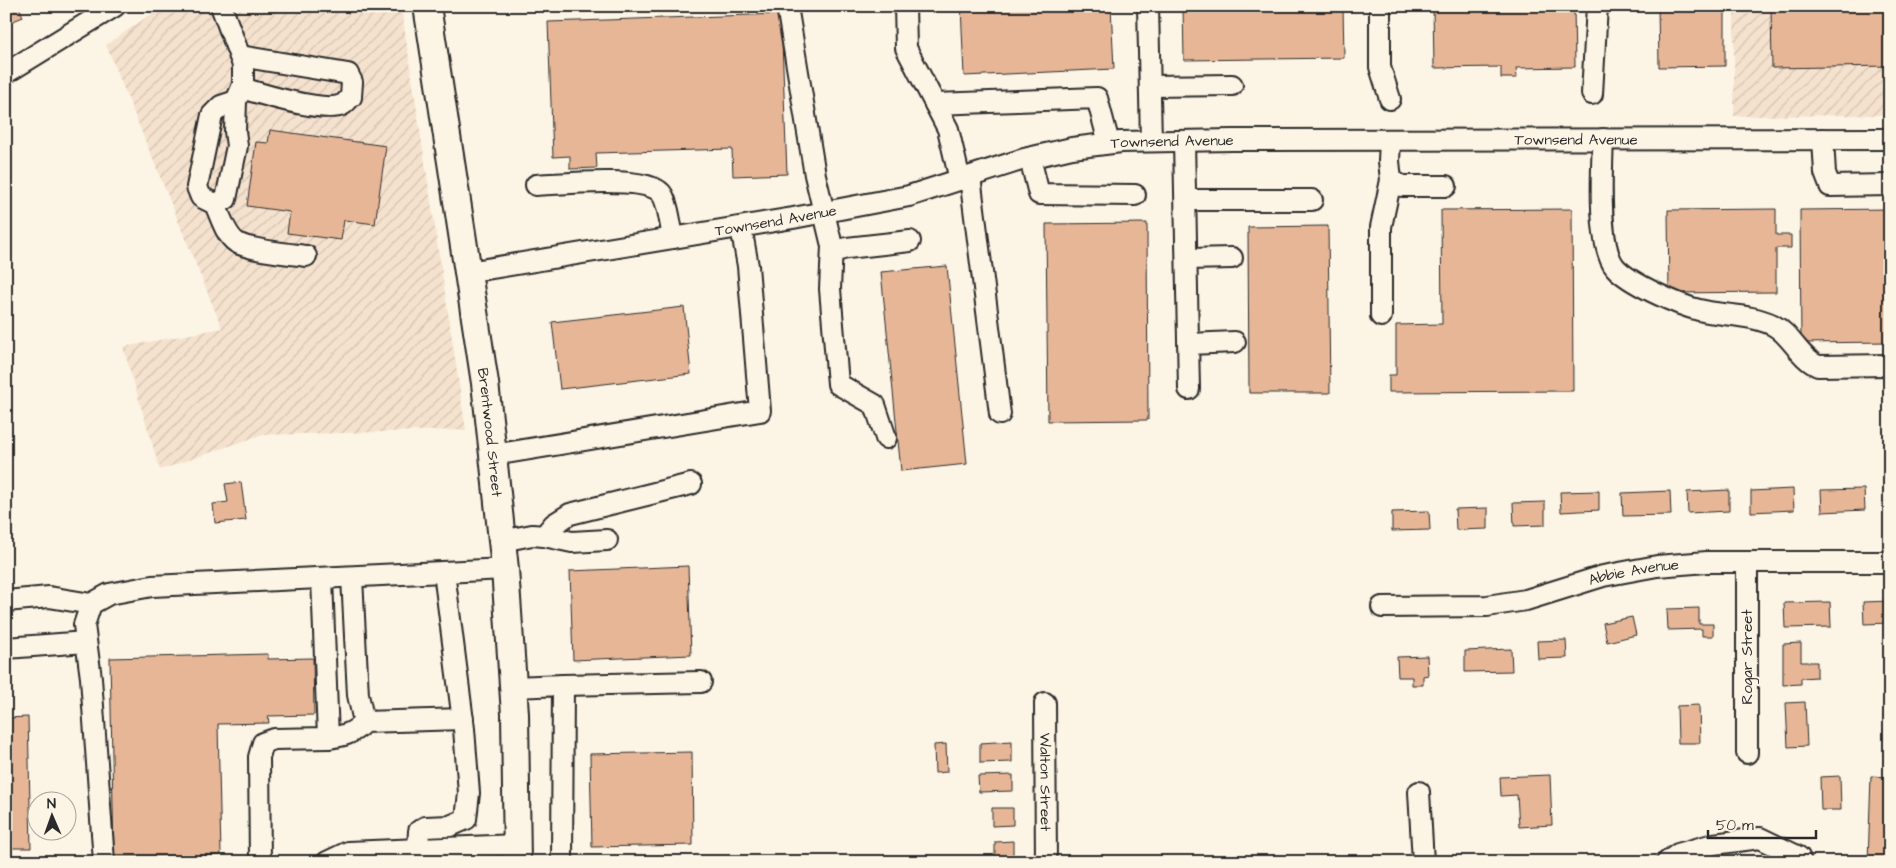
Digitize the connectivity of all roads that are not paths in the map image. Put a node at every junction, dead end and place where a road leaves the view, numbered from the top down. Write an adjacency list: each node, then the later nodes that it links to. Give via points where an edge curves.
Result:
1 (115, 6): 10 (street)
2 (221, 6): 9 (street)
3 (427, 6): 42 (main road, Brentwood Street)
4 (787, 6): 34 (street)
5 (905, 6): 16 (street, via 906,48)
6 (1148, 6): 12 (street)
7 (1380, 6): 15 (street, via 1380,67)
8 (1597, 6): 14 (street)
9 (240, 56): 13 (street, via 243,65); 13 (street, via 348,74 352,82 351,97 342,105 327,107)
10 (6, 73)
11 (1232, 85): 12 (street)
12 (1150, 86): 21 (street)
13 (239, 94): 33 (street, via 235,163 226,199); 33 (street, via 212,115 197,187 202,197)
14 (1592, 94)
15 (1390, 99)
16 (935, 104): 23 (street, via 1097,98); 25 (street, via 948,129)
17 (1603, 139): 18 (street, Townsend Avenue); 19 (street, Townsend Avenue); 46 (street, via 1603,228 1614,266 1632,280 1697,310 1744,317 1774,326 1818,366)
18 (1823, 139): 20 (street, Townsend Avenue); 27 (street, via 1825,173 1830,186)
19 (1390, 140): 22 (street, Townsend Avenue); 26 (street)
20 (1890, 140)
21 (1151, 141): 22 (street, Townsend Avenue); 23 (street, Townsend Avenue)
22 (1184, 141): 31 (street)
23 (1109, 143): 24 (street, Townsend Avenue)
24 (1030, 158): 25 (street, Townsend Avenue); 30 (street, via 1039,194)
25 (965, 178): 34 (street, Townsend Avenue, via 910,196); 48 (street)
26 (1392, 180): 29 (street, via 1402,186); 43 (street, via 1381,227)
27 (1890, 185)
28 (536, 186): 36 (street, via 614,181 654,188 663,195)
29 (1446, 186)
30 (1135, 195)
31 (1186, 200): 32 (street); 41 (street)
32 (1312, 200)
33 (215, 204): 39 (street, via 235,242)
34 (823, 213): 35 (street, Townsend Avenue); 38 (street)
35 (741, 227): 36 (street, Townsend Avenue); 50 (street, via 748,266 760,411)
36 (673, 238): 42 (street, Townsend Avenue)
37 (910, 241): 38 (street)
38 (832, 252): 49 (street, via 830,289 838,384 875,405)
39 (306, 256)
40 (1232, 258): 41 (street)
41 (1187, 259): 45 (street)
42 (468, 272): 50 (main road, Brentwood Street)
43 (1381, 316)
44 (1235, 342): 45 (street)
45 (1188, 344): 47 (street)
46 (1890, 365)
47 (1189, 389)
48 (1000, 414)
49 (886, 438)
50 (493, 455): 54 (main road, Brentwood Street)
51 (691, 484): 52 (street, via 570,514 554,524)
52 (544, 536): 53 (street, via 572,542); 54 (street, via 532,535)
53 (607, 540)
54 (502, 542): 57 (main road, Brentwood Street)
55 (1747, 562): 56 (street, Abbie Avenue); 63 (street, Abbie Avenue, via 1657,566 1602,576 1526,600 1487,606); 73 (street, Rogar Street)
56 (1890, 562)
57 (505, 569): 58 (street); 68 (main road, Brentwood Street)
58 (444, 572): 59 (street); 70 (street)
59 (352, 577): 60 (street); 71 (street, via 358,695)
60 (322, 578): 62 (street, via 152,586 109,594); 72 (street)
61 (6, 601): 62 (street, via 49,597)
62 (91, 604): 64 (street, via 84,625)
63 (1382, 607)
64 (86, 642): 65 (street); 77 (street)
65 (6, 648)
66 (701, 682): 67 (street)
67 (563, 686): 68 (street); 80 (street)
68 (513, 687): 75 (main road, Brentwood Street)
69 (1045, 703): 81 (street, Walton Street)
70 (463, 719): 71 (street); 76 (street, via 469,793 466,819 450,826 425,827 419,831)
71 (364, 722): 72 (street, via 346,736)
72 (328, 738): 78 (street, via 274,739 263,743 259,757)
73 (1747, 753)
74 (1418, 792): 82 (street)
75 (517, 854): 76 (street)
76 (417, 855): 79 (street, via 348,852)
77 (104, 862)
78 (260, 862)
79 (327, 862)
80 (562, 862)
81 (1046, 862)
82 (1423, 862)
83 (1667, 862): 84 (street, via 1678,854 1714,844 1760,838)
84 (1802, 862)

